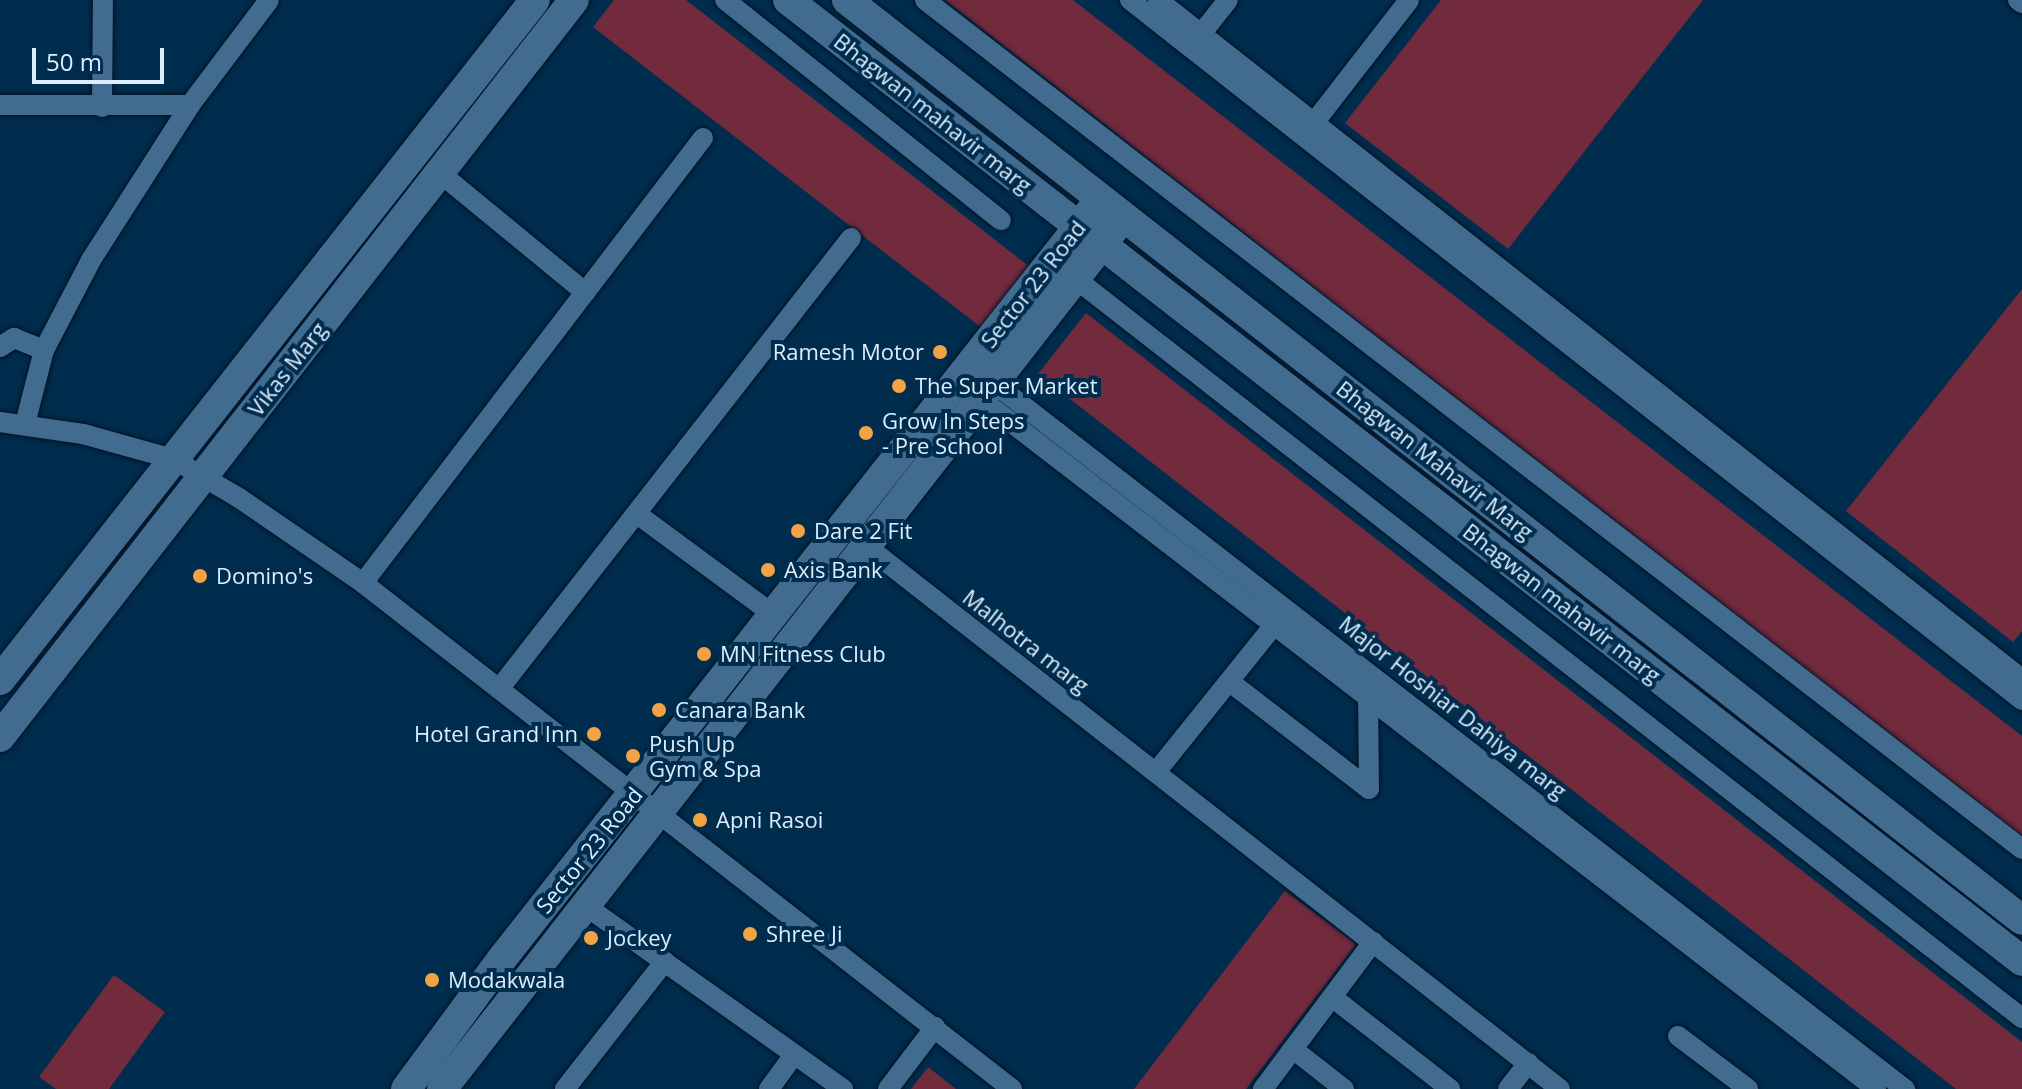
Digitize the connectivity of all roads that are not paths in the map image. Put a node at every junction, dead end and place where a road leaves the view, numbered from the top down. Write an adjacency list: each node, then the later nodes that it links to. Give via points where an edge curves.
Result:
1 (103, 0): 16 (street)
2 (269, 0): 15 (street)
3 (535, 0): 31 (street, Vikas Marg)
4 (574, 0): 19 (street, Vikas Marg)
5 (725, 0): 21 (street)
6 (788, 0): 22 (street, Bhagwan mahavir marg)
7 (847, 0): 20 (street, Bhagwan Mahavir Marg)
8 (925, 0): 48 (street)
9 (1130, 0): 17 (street)
10 (1158, 0): 13 (street)
11 (1228, 0): 13 (street)
12 (1409, 0): 17 (street)
13 (1201, 34): 17 (street)
14 (0, 105): 16 (street)
15 (190, 105): 16 (street); 27 (street, via 91,260)
16 (102, 107)
17 (1309, 130): 40 (street)
18 (703, 138): 25 (street)
19 (440, 173): 25 (street); 32 (street, Vikas Marg)
20 (1112, 207): 22 (street, Sector 23 Road); 47 (street, Bhagwan Mahavir Marg)
21 (1001, 220)
22 (1090, 235): 24 (street, Sector 23 Road); 49 (street, Bhagwan mahavir marg)
23 (851, 238): 33 (street)
24 (1063, 269): 28 (street, Sector 23 Road); 56 (street)
25 (585, 292): 35 (street)
26 (0, 347): 27 (street, via 14,338)
27 (44, 350): 30 (street)
28 (975, 382): 34 (street, Sector 23 Road); 36 (street, Sector 23 Road); 37 (street, Major Hoshiar Dahiya marg)
29 (0, 422): 30 (street)
30 (25, 424): 31 (street)
31 (173, 459): 32 (street); 38 (street, Vikas Marg)
32 (204, 476): 35 (street); 43 (street, Vikas Marg)
33 (637, 514): 36 (street); 41 (street)
34 (866, 546): 44 (street, Malhotra marg); 46 (street, Sector 23 Road)
35 (363, 583): 41 (street)
36 (774, 615): 45 (street, Sector 23 Road)
37 (1282, 616): 39 (street); 42 (street, Major Hoshiar Dahiya marg); 76 (street, Major Hoshiar Dahiya marg)
38 (0, 680)
39 (1230, 682): 42 (street, via 1369,789); 44 (street)
40 (2019, 685)
41 (499, 689): 45 (street)
42 (1368, 695): 75 (street, Major Hoshiar Dahiya marg)
43 (0, 737)
44 (1156, 772): 52 (street, Malhotra marg)
45 (632, 797): 46 (street); 62 (street, Sector 23 Road)
46 (656, 816): 50 (street, Sector 23 Road); 57 (street)
47 (1909, 831): 49 (street); 51 (street, Bhagwan Mahavir Marg)
48 (2022, 849)
49 (1890, 859): 54 (street, Bhagwan mahavir marg)
50 (583, 904): 53 (street); 63 (street, Sector 23 Road)
51 (2022, 920)
52 (1373, 942): 55 (street); 61 (street, Malhotra marg)
53 (665, 961): 60 (street); 64 (street)
54 (2022, 961)
55 (1332, 997): 59 (street); 71 (street)
56 (2022, 1018)
57 (935, 1027): 67 (street); 68 (street)
58 (1678, 1036): 74 (street)
59 (1293, 1049): 69 (street); 70 (street)
60 (794, 1055): 65 (street); 66 (street)
61 (1528, 1063): 72 (street); 73 (street, Malhotra marg)
62 (406, 1089)
63 (442, 1089)
64 (565, 1089)
65 (769, 1089)
66 (843, 1089)
67 (888, 1089)
68 (1012, 1089)
69 (1263, 1089)
70 (1344, 1089)
71 (1450, 1089)
72 (1508, 1089)
73 (1560, 1089)
74 (1748, 1089)
75 (1876, 1089)
76 (1905, 1089)

